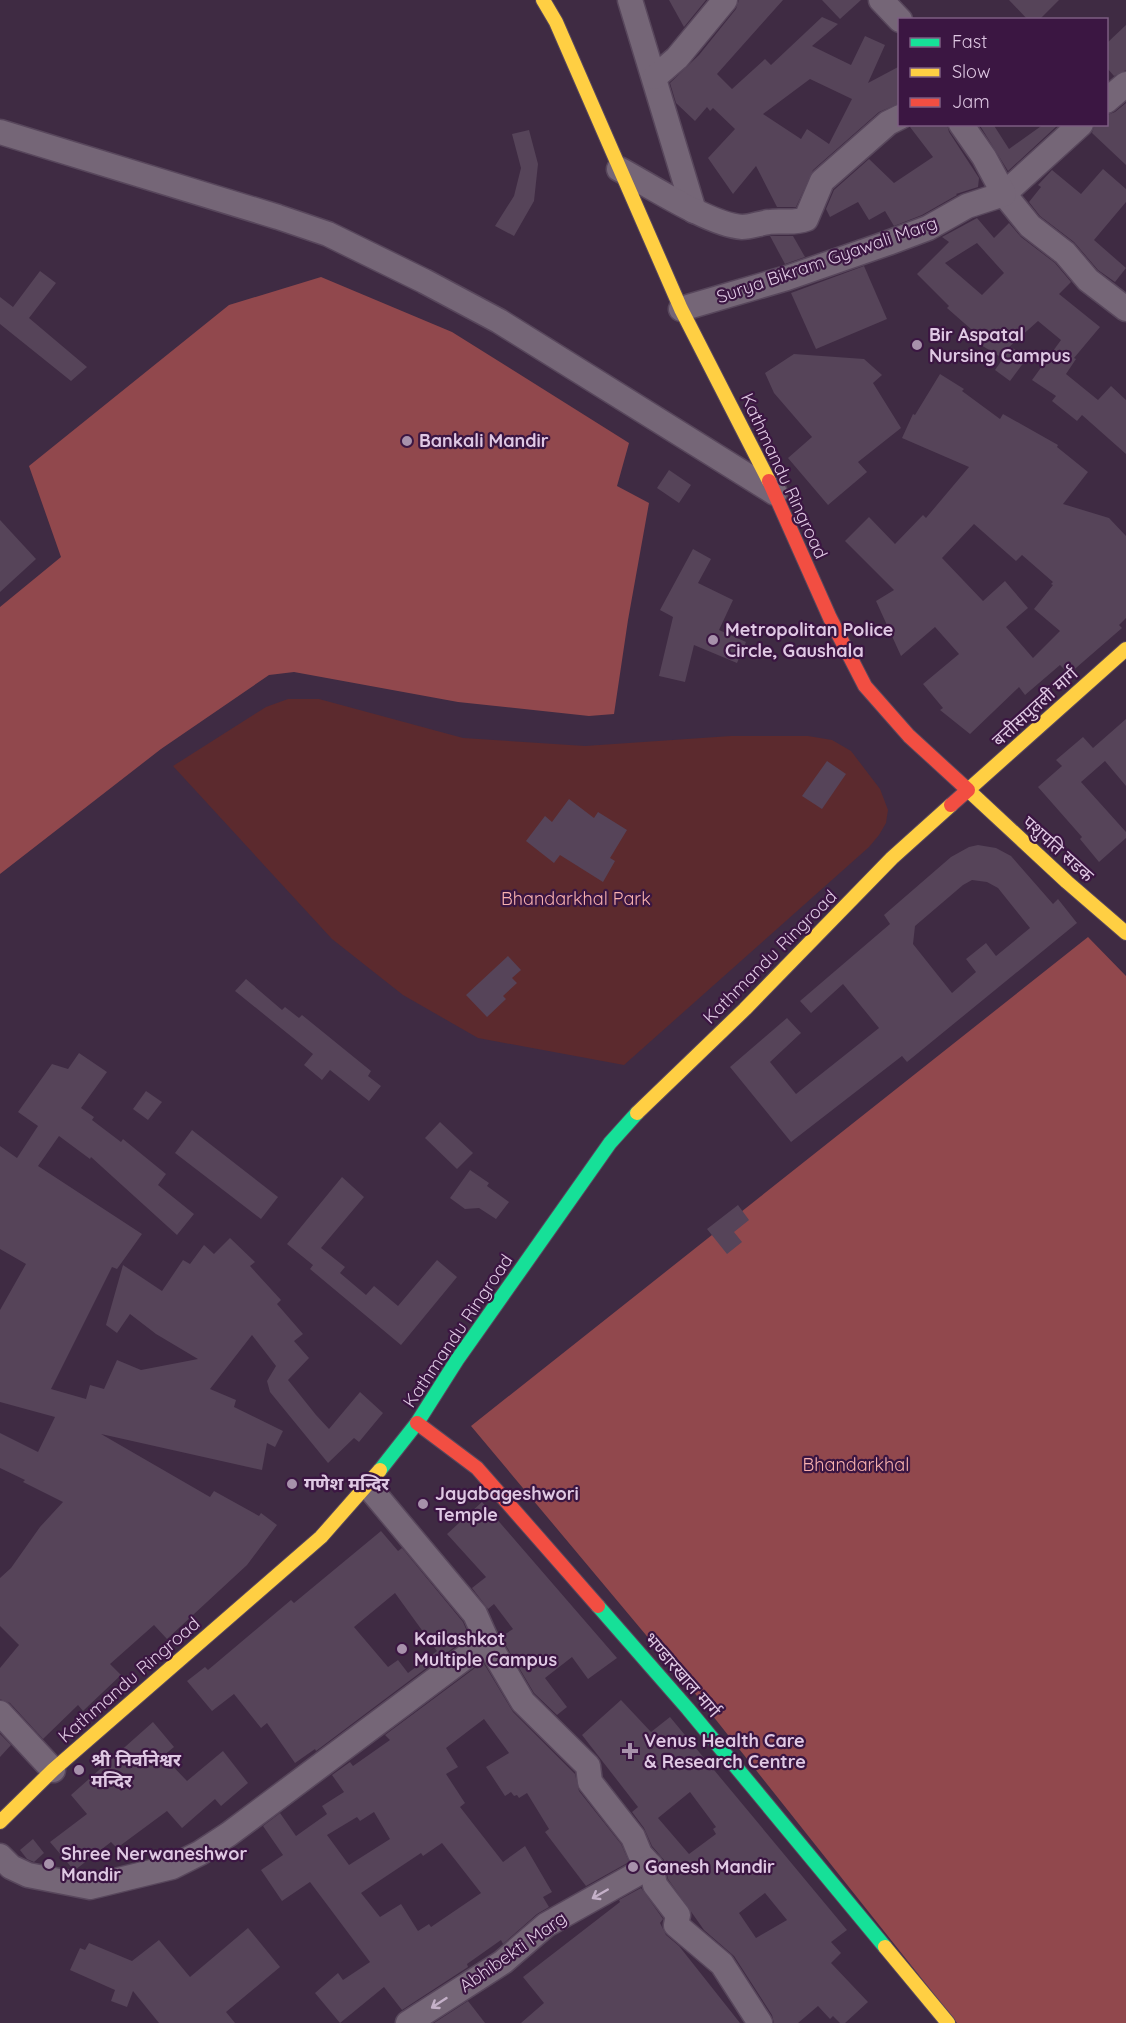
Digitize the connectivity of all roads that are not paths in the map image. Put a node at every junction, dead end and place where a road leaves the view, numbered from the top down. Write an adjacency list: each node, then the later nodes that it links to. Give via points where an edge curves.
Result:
1 (543, 0): 13 (main road, Kathmandu Ringroad)
2 (630, 0): 6 (street)
3 (725, 0): 6 (street, via 677,58)
4 (880, 0): 5 (street)
5 (898, 18)
6 (655, 77): 15 (street)
7 (1126, 84): 8 (street)
8 (1108, 100)
9 (898, 118): 15 (street, via 822,181 806,219 742,227)
10 (962, 126): 14 (street)
11 (1079, 126): 14 (street)
12 (0, 132): 18 (street, via 328,234 499,321)
13 (619, 169): 15 (street); 16 (main road, Kathmandu Ringroad)
14 (1004, 194): 16 (street, Surya Bikram Gyawali Marg, via 967,206 928,228 888,243); 17 (street, via 1030,226)
15 (694, 211)
16 (681, 309): 18 (main road, Kathmandu Ringroad)
17 (1126, 309)
18 (775, 493): 20 (main road, Kathmandu Ringroad, via 865,686 909,736)
19 (1126, 649): 20 (main road, बत्तीसपुतली मार्ग)
20 (968, 790): 21 (main road, पशुपति सडक); 22 (main road, Kathmandu Ringroad, via 892,858 610,1143)
21 (1126, 933)
22 (417, 1423): 23 (main road, Kathmandu Ringroad); 32 (main road, भण्डारखाल मार्ग, via 477,1468 688,1709)
23 (368, 1485): 24 (street, via 460,1594 475,1614); 26 (main road, Kathmandu Ringroad, via 321,1537)
24 (487, 1641): 28 (street, via 229,1834 172,1867 90,1887 28,1875); 29 (street, via 523,1702 588,1766 590,1782)
25 (0, 1713): 26 (street)
26 (53, 1770): 27 (main road, Kathmandu Ringroad)
27 (0, 1822)
28 (0, 1856)
29 (651, 1866): 30 (street, Abhibekti Marg, one-way to 30, via 546,1925 503,1962); 31 (street, via 655,1885 678,1915 676,1925 722,1964)
30 (408, 2023)
31 (760, 2023)
32 (948, 2023)

